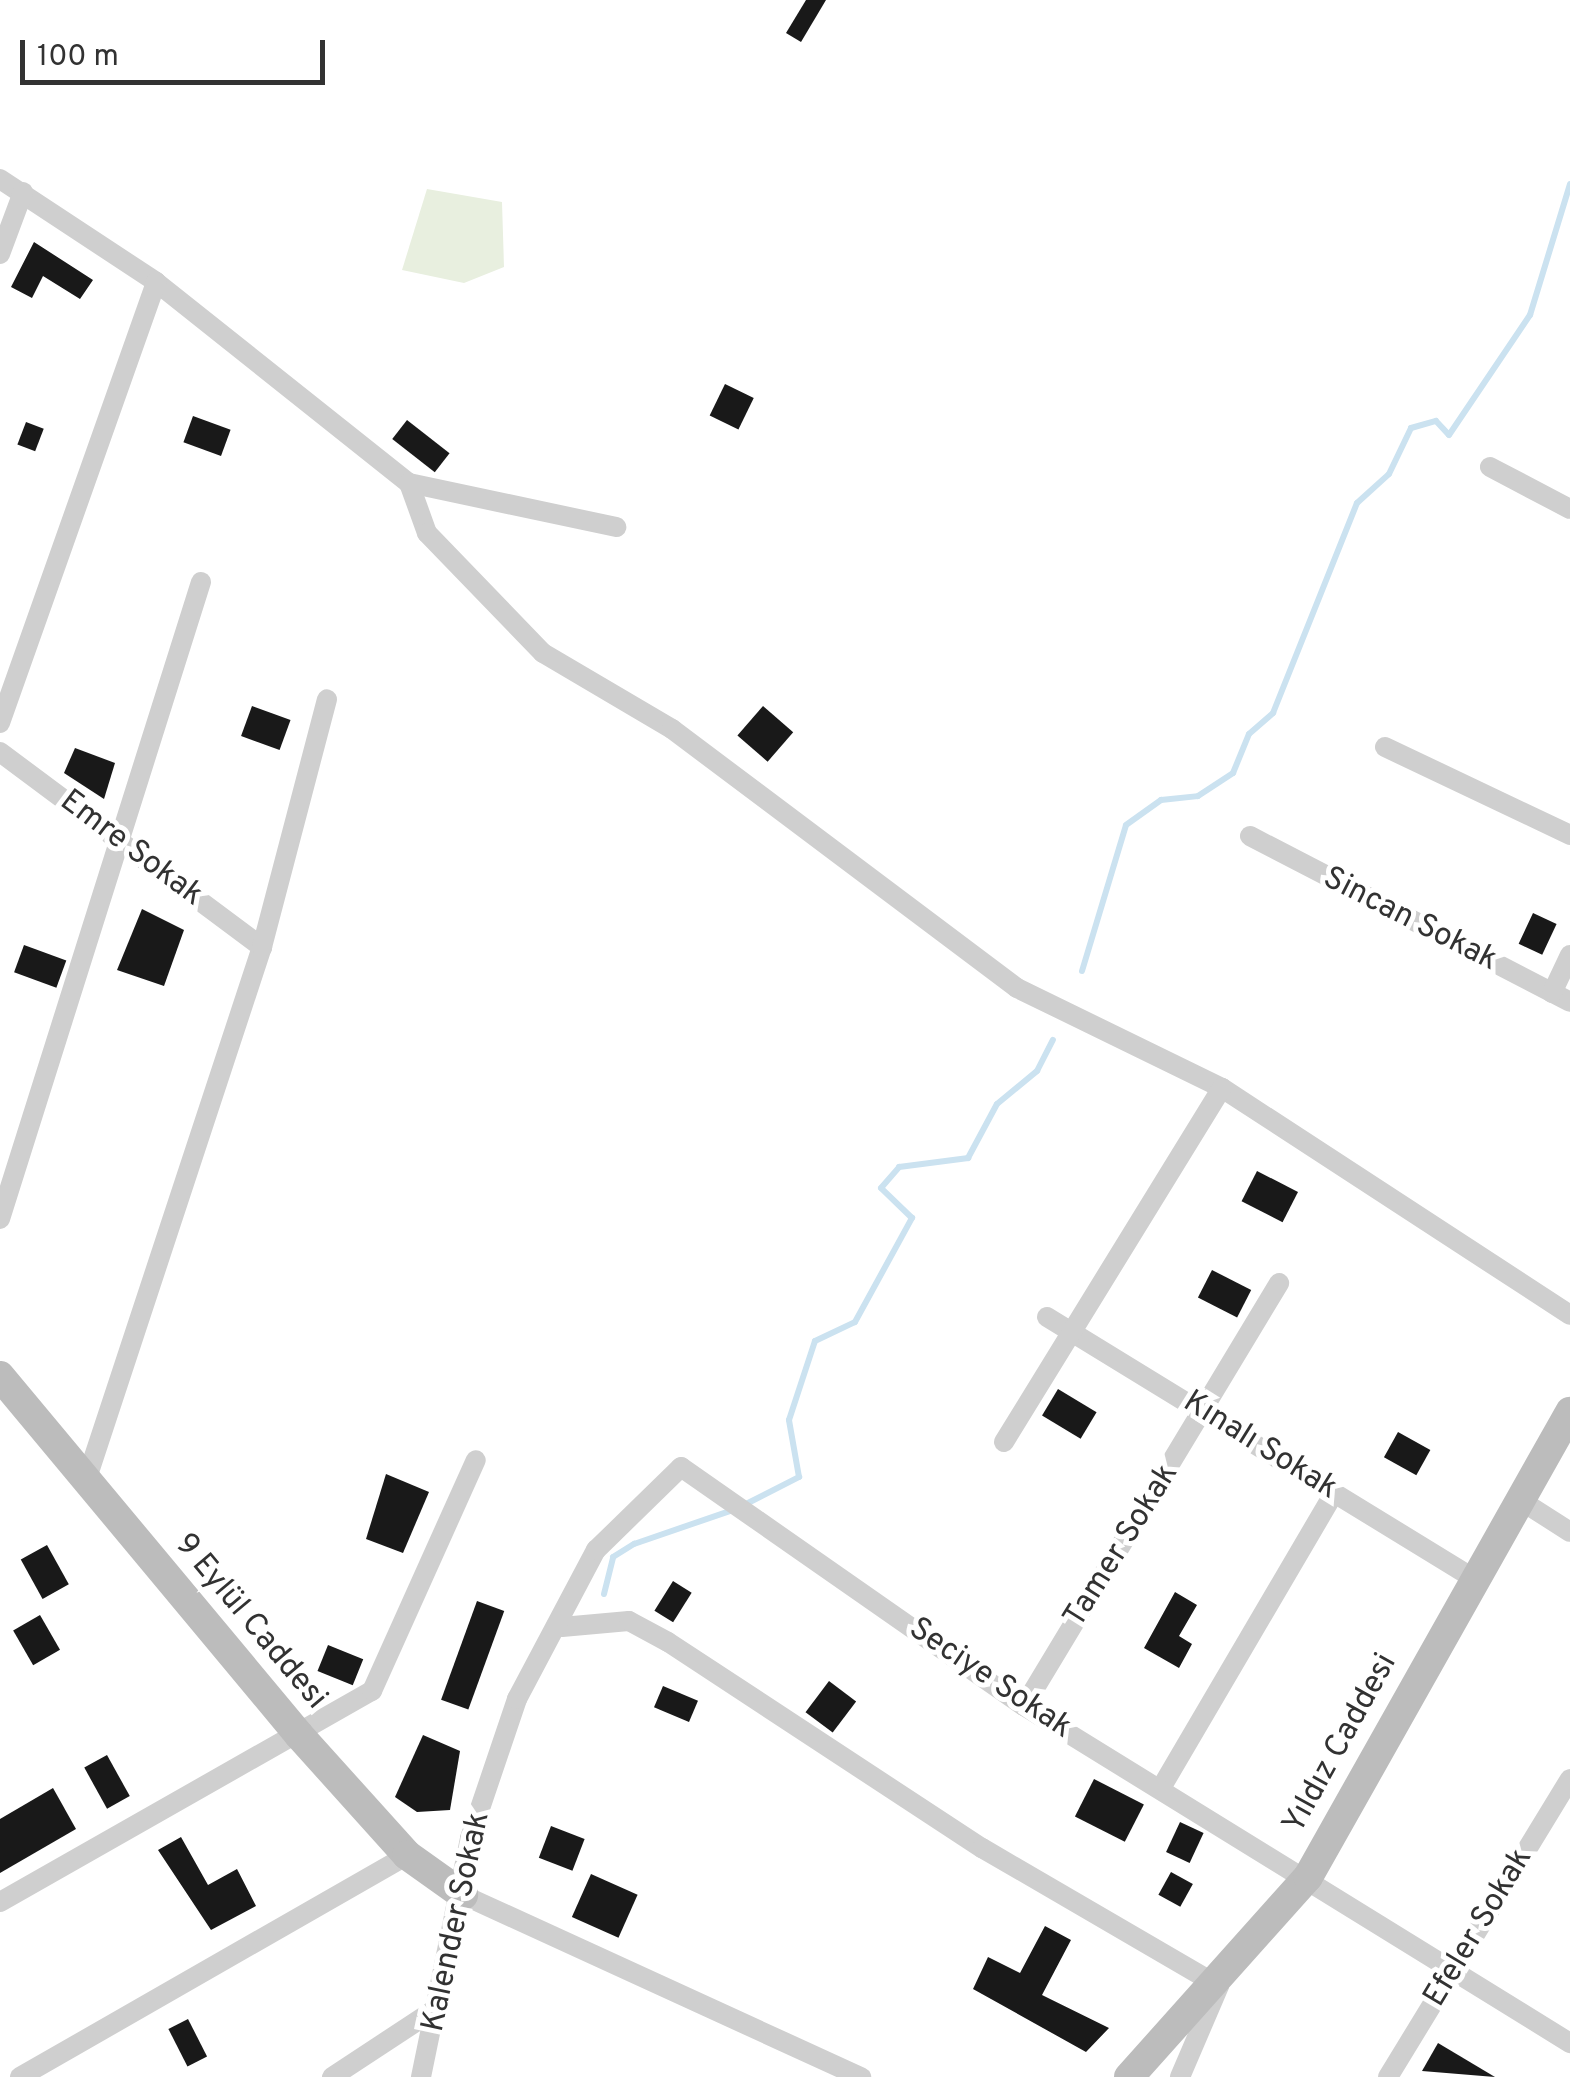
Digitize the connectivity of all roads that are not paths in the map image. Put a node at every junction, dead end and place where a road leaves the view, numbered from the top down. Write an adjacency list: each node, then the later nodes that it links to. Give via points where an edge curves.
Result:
1 (0, 179): 2 (street)
2 (23, 192): 3 (street); 4 (street)
3 (0, 254)
4 (156, 282): 6 (street); 11 (street)
5 (1490, 467): 7 (street)
6 (409, 483): 8 (street); 20 (street, via 428,533 544,652 672,729 1017,988)
7 (1570, 509)
8 (616, 527)
9 (201, 582): 16 (street)
10 (327, 699): 17 (street)
11 (0, 723)
12 (1384, 748): 15 (street)
13 (0, 752): 16 (street, Emre Sokak)
14 (1250, 836): 19 (street, Sincan Sokak)
15 (1570, 836)
16 (124, 844): 17 (street, Emre Sokak); 21 (street)
17 (262, 947): 32 (street)
18 (1570, 955): 19 (street)
19 (1561, 998)
20 (1222, 1088): 23 (street); 25 (street)
21 (0, 1218)
22 (1280, 1283): 27 (street, Tamer Sokak)
23 (1570, 1314)
24 (1047, 1317): 25 (street, Kınalı Sokak)
25 (1072, 1332): 27 (street, Kınalı Sokak); 29 (street)
26 (0, 1376): 32 (street, 9 Eylül Caddesi)
27 (1206, 1411): 33 (street, Kınalı Sokak); 38 (street, Tamer Sokak)
28 (1570, 1412): 34 (street, Yıldız Caddesi)
29 (1004, 1442)
30 (476, 1460): 39 (street, via 372,1691)
31 (681, 1467): 37 (street, Kalender Sokak, via 596,1550); 38 (street, Seciye Sokak)
32 (86, 1481): 39 (street, 9 Eylül Caddesi)
33 (1334, 1493): 36 (street, Kınalı Sokak); 41 (street)
34 (1520, 1500): 35 (street); 36 (street, Yıldız Caddesi)
35 (1570, 1532)
36 (1473, 1578): 43 (street, Yıldız Caddesi)
37 (562, 1627): 44 (street, Kalender Sokak, via 517,1699 470,1838); 47 (street, via 589,1618 642,1628 982,1848)
38 (1024, 1706): 41 (street, Seciye Sokak)
39 (298, 1735): 42 (street, 9 Eylül Caddesi); 45 (street)
40 (1570, 1778): 46 (street, Efeler Sokak)
41 (1161, 1788): 43 (street, Seciye Sokak)
42 (407, 1855): 44 (street, 9 Eylül Caddesi); 50 (street)
43 (1308, 1877): 46 (street, Seciye Sokak); 47 (street, Yıldız Caddesi)
44 (463, 1895): 48 (street, Kalender Sokak); 53 (street)
45 (0, 1902)
46 (1450, 1977): 49 (street, Seciye Sokak); 56 (street, Efeler Sokak)
47 (1219, 1986): 54 (street, Yıldız Caddesi); 55 (street)
48 (440, 2006): 51 (street); 52 (street, Kalender Sokak)
49 (1570, 2043)
50 (20, 2077)
51 (332, 2077)
52 (422, 2077)
53 (861, 2077)
54 (1130, 2077)
55 (1180, 2077)
56 (1388, 2077)

